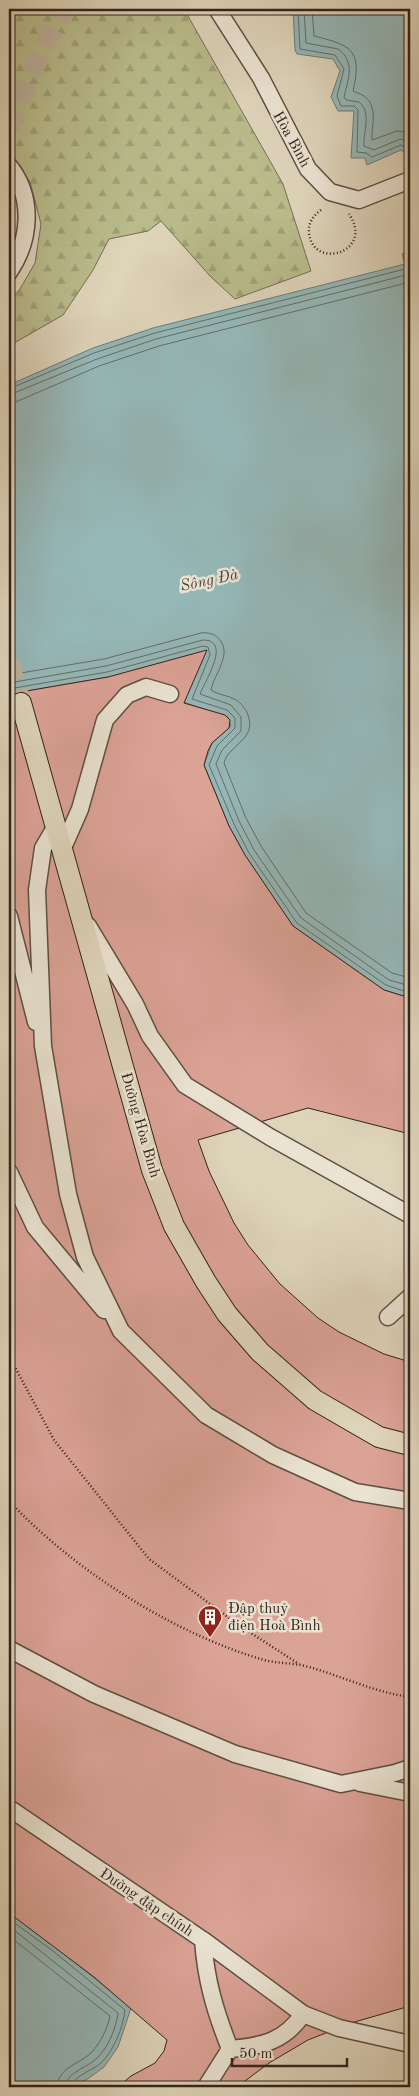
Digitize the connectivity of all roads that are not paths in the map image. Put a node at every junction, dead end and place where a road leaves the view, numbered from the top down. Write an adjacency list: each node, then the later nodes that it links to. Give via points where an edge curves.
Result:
1 (217, 9): 3 (street, Hòa Bình, via 260,78 308,170 330,192 359,200)
2 (9, 166): 4 (street, via 26,200 27,232)
3 (410, 180)
4 (9, 272)
5 (170, 694): 8 (street, via 146,687 127,695 105,720 80,808)
6 (21, 703): 7 (main road, Đường Hòa Bình)
7 (56, 826): 8 (main road, Đường Hòa Bình); 11 (street, via 43,848 36,890)
8 (62, 850): 9 (main road, Đường Hòa Bình)
9 (80, 913): 13 (street, via 135,1004 150,1036 185,1085 270,1137); 17 (main road, Đường Hòa Bình, via 152,1170 174,1226 206,1282 227,1314 260,1352 315,1400 379,1437)
10 (9, 916): 11 (street)
11 (43, 1046): 16 (street, via 68,1194 82,1248)
12 (9, 1172): 16 (street, via 35,1227)
13 (410, 1215)
14 (410, 1297): 15 (street)
15 (388, 1317)
16 (121, 1331): 18 (street, via 206,1415 273,1455 354,1492)
17 (410, 1446)
18 (410, 1501)
19 (9, 1649): 21 (street, via 94,1694 235,1754 341,1784)
20 (410, 1768): 21 (street, via 395,1774)
21 (353, 1781): 22 (street)
22 (410, 1793)
23 (9, 1808): 24 (street, Đường đập chính)
24 (203, 1940): 25 (street); 27 (street, Đường đập chính, via 205,1971 213,2006)
25 (303, 2014): 26 (street, via 339,2028); 27 (street, via 278,2040 255,2047)
26 (410, 2044)
27 (230, 2049): 28 (street)
28 (206, 2087)

